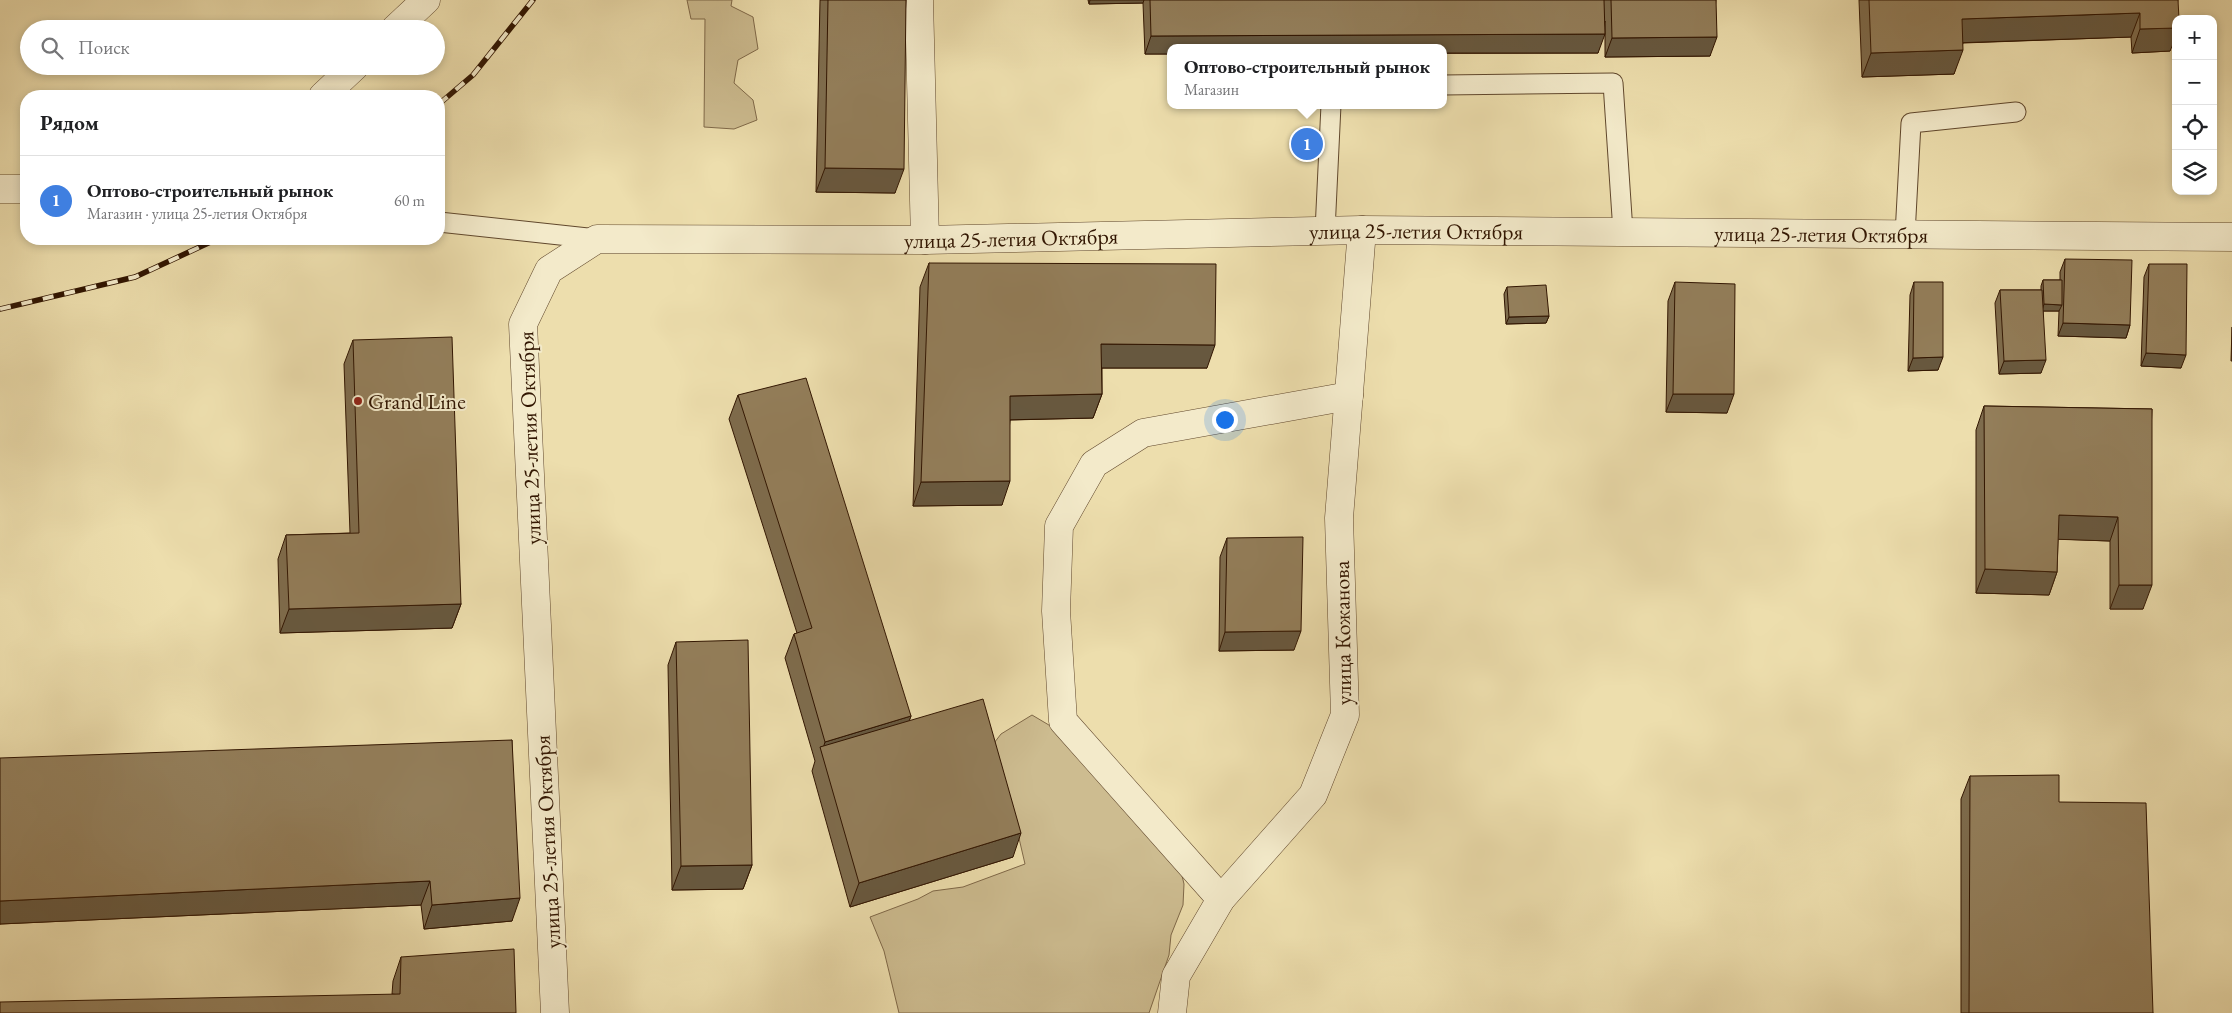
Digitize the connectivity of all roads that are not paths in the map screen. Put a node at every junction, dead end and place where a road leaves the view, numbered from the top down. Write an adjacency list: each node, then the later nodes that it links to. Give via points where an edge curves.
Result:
1 (426, 0): 3 (street)
2 (919, 0): 18 (street)
3 (405, 20)
4 (345, 75): 6 (street)
5 (1447, 85): 14 (lane, via 1614,83)
6 (329, 90)
7 (1331, 109): 13 (lane)
8 (2016, 112): 15 (lane, via 1911,123)
9 (0, 189): 10 (street)
10 (20, 189)
11 (445, 223): 17 (lane)
12 (1362, 230): 13 (street, улица 25-летия Октября); 14 (street, улица 25-летия Октября); 19 (street, улица Кожанова)
13 (1325, 231): 18 (street, улица 25-летия Октября)
14 (1623, 232): 15 (street, улица 25-летия Октября)
15 (1905, 235): 16 (street, улица 25-летия Октября)
16 (2232, 237)
17 (596, 239): 18 (street, улица 25-летия Октября); 21 (street, улица 25-летия Октября, via 549,270 523,324)
18 (925, 240)
19 (1349, 396): 20 (street, улица Кожанова, via 1339,518 1345,715 1313,795); 20 (street, via 1143,433 1094,464 1059,526 1056,611 1062,721)
20 (1221, 898): 22 (street, улица Кожанова, via 1176,976)
21 (555, 1013)
22 (1172, 1013)

